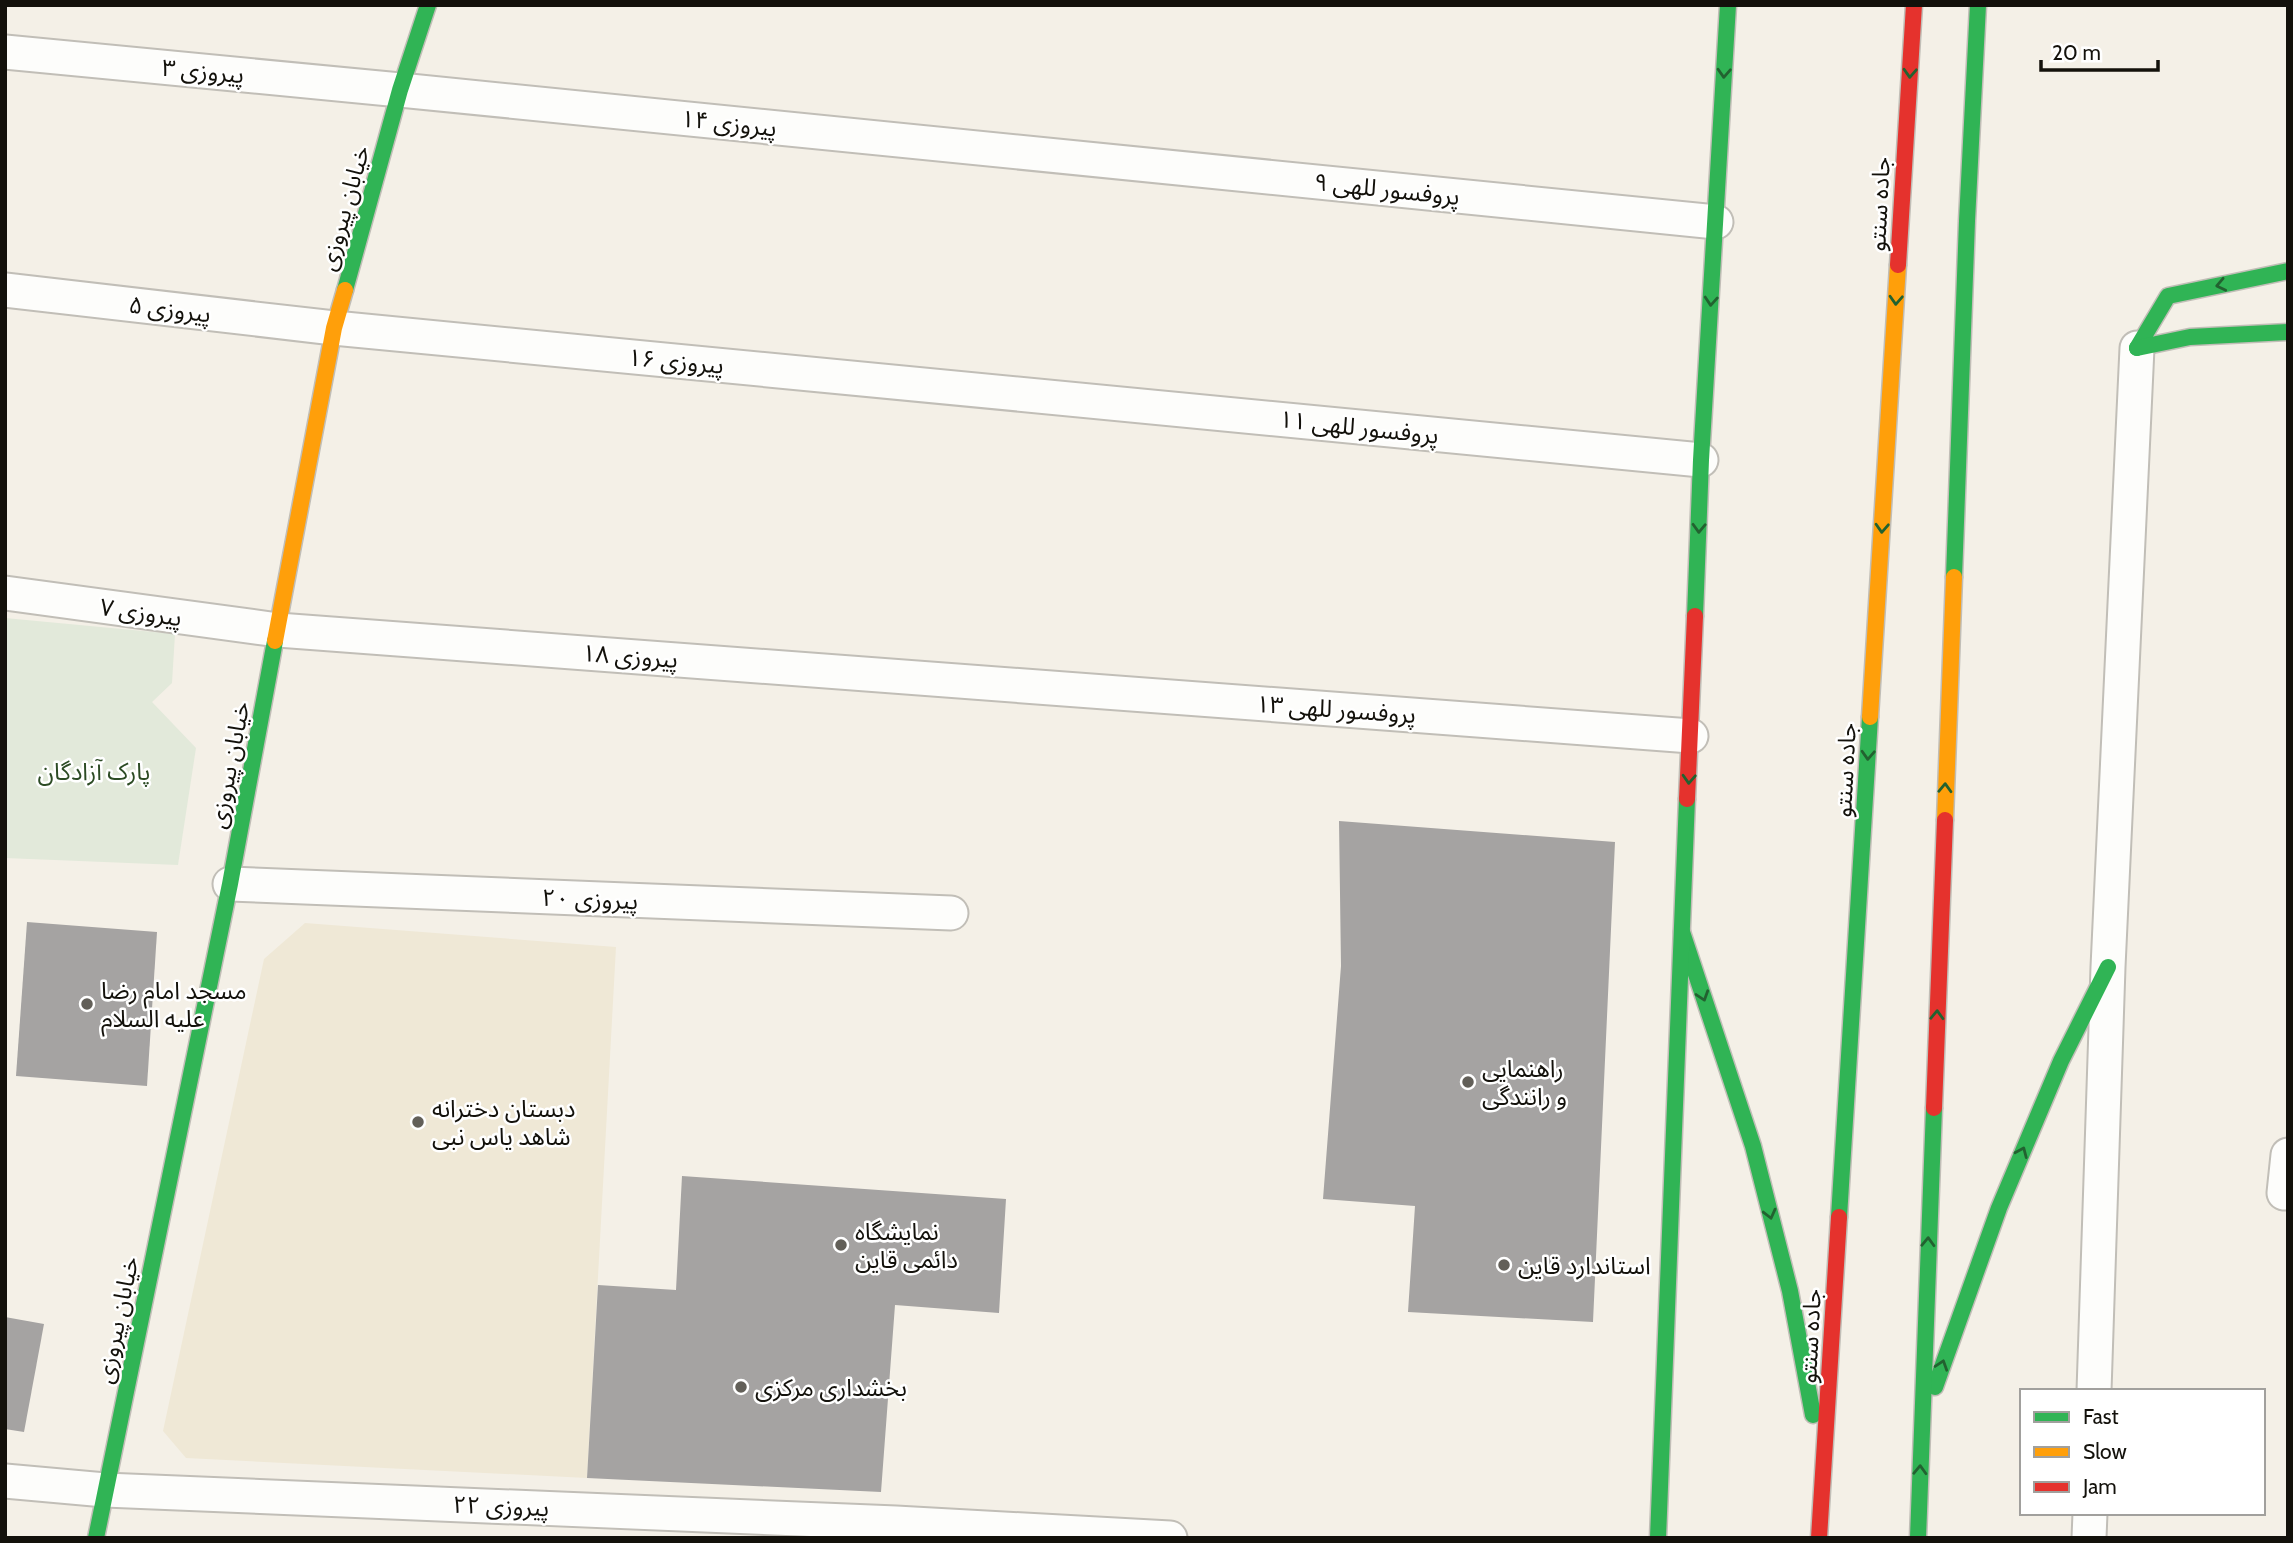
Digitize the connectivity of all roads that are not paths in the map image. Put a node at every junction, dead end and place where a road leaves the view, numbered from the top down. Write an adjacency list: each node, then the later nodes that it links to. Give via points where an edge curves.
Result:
1 (428, 5): 6 (main road, خیابان پیروزی)
2 (1728, 5): 8 (main road, one-way to 8)
3 (1914, 5): 28 (main road, جاده سنتو, one-way to 28)
4 (1978, 5): 27 (main road, one-way to 4)
5 (5, 52): 6 (street, پیروزی ۳)
6 (400, 90): 7 (street, پیروزی ۱۴); 11 (main road, خیابان پیروزی)
7 (1058, 156): 8 (street, پروفسور للهی ۹)
8 (1716, 222): 15 (main road, one-way to 15)
9 (2288, 271): 13 (main road, one-way to 13, via 2168,296)
10 (5, 290): 11 (street, پیروزی ۵)
11 (334, 328): 14 (street, پیروزی ۱۶); 17 (main road, خیابان پیروزی)
12 (2288, 332): 13 (main road, via 2190,337)
13 (2137, 348): 23 (street)
14 (1017, 394): 15 (street, پروفسور للهی ۱۱)
15 (1701, 460): 19 (main road, one-way to 19)
16 (5, 593): 17 (street, پیروزی ۷)
17 (278, 630): 18 (street, پیروزی ۱۸); 20 (main road, خیابان پیروزی)
18 (981, 682): 19 (street, پروفسور للهی ۱۳)
19 (1691, 736): 22 (main road, one-way to 22)
20 (230, 884): 21 (street, پیروزی ۲۰); 30 (main road, خیابان پیروزی)
21 (951, 913)
22 (1682, 932): 28 (main road, one-way to 28, via 1753,1146 1790,1290); 34 (main road)
23 (2108, 967): 26 (street); 27 (main road, one-way to 23, via 1998,1208 2061,1061)
24 (2288, 1155): 25 (street, via 2284,1193)
25 (2288, 1193)
26 (2094, 1389)
27 (1921, 1429): 36 (main road, one-way to 27)
28 (1824, 1480): 35 (main road, جاده سنتو)
29 (5, 1481): 30 (street, پیروزی ۲۲)
30 (105, 1490): 32 (main road, خیابان پیروزی); 33 (street, پیروزی ۲۲)
31 (2090, 1515): 37 (street)
32 (96, 1538)
33 (1170, 1538)
34 (1658, 1538)
35 (1819, 1538)
36 (1918, 1538)
37 (2089, 1538)

